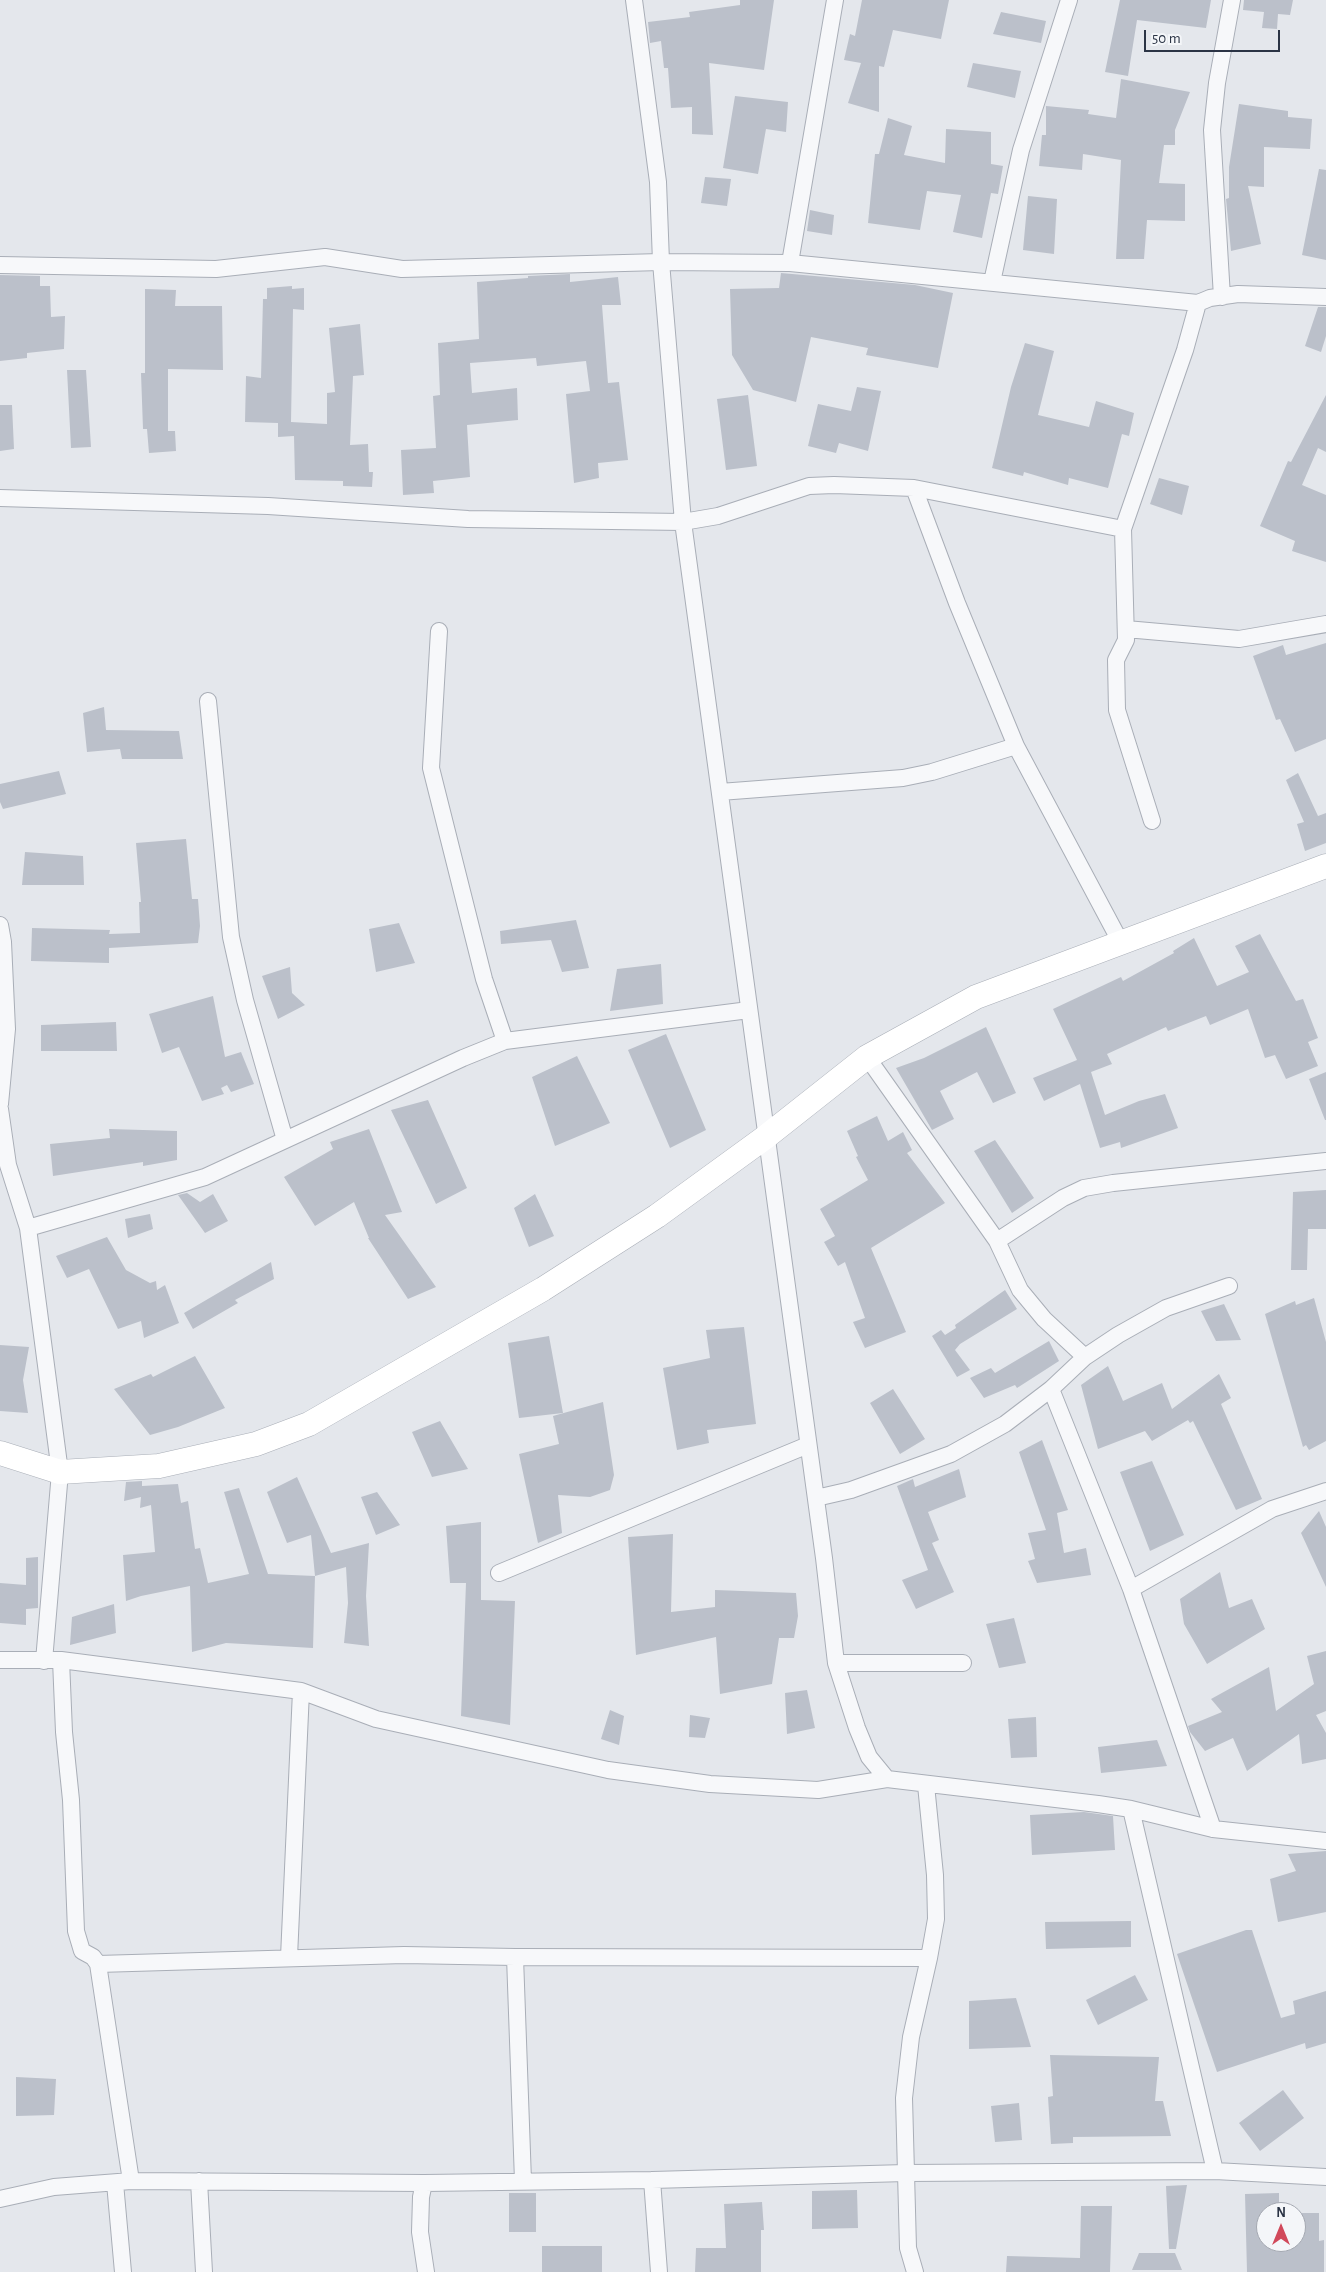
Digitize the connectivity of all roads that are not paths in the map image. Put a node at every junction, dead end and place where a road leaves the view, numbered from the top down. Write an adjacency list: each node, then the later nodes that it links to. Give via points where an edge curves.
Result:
1 (634, 0): 5 (street, via 658,182)
2 (835, 0): 6 (street)
3 (1069, 0): 8 (street, via 1021,150)
4 (1232, 0): 9 (street, via 1212,130)
5 (661, 262): 6 (street); 7 (street, via 402,269 325,257 216,269); 14 (street)
6 (790, 263): 8 (street)
7 (0, 265)
8 (992, 282): 11 (street)
9 (1222, 297): 10 (street, via 1238,294); 11 (street)
10 (1326, 297)
11 (1198, 302): 15 (street, via 1185,350)
12 (914, 488): 14 (street, via 809,486 718,516); 15 (street); 20 (street)
13 (0, 498): 14 (street, via 268,506 468,520)
14 (683, 522): 21 (street)
15 (1123, 530): 17 (street)
16 (1326, 624): 17 (street, via 1239,639)
17 (1126, 629): 22 (street, via 1126,640 1116,660 1117,710)
18 (439, 631): 27 (street, via 432,768 484,979)
19 (208, 701): 32 (street, via 231,937 245,1000)
20 (1016, 746): 21 (street, via 904,778); 25 (street)
21 (720, 792): 26 (street)
22 (1152, 821)
23 (1326, 866): 25 (street)
24 (0, 924): 29 (street, via 7,1029)
25 (1121, 943): 28 (street, via 976,997)
26 (749, 1010): 27 (street); 31 (street)
27 (505, 1041): 32 (street)
28 (867, 1057): 31 (street); 35 (street)
29 (0, 1104)
30 (0, 1109): 34 (street, via 8,1165)
31 (767, 1136): 39 (street); 41 (street, via 657,1216 542,1289 309,1424 256,1444 159,1466)
32 (285, 1140): 34 (street, via 205,1177)
33 (1326, 1161): 35 (street, via 1084,1188)
34 (28, 1228): 41 (street)
35 (997, 1241): 37 (street, via 1020,1290 1044,1319)
36 (1229, 1286): 37 (street, via 1166,1308)
37 (1085, 1357): 38 (street)
38 (1051, 1389): 43 (street, via 1005,1424 951,1454 850,1490); 45 (street)
39 (808, 1446): 43 (street); 44 (street)
40 (0, 1453): 41 (street)
41 (60, 1472): 48 (street)
42 (1326, 1491): 45 (street, via 1272,1509)
43 (816, 1498): 49 (street)
44 (499, 1572)
45 (1131, 1589): 55 (street)
46 (0, 1660): 48 (street)
47 (61, 1660): 48 (street); 51 (street); 60 (street, via 76,1930 82,1951 93,1956)
48 (44, 1661)
49 (836, 1663): 50 (street); 52 (street, via 869,1756)
50 (963, 1663)
51 (301, 1691): 52 (street, via 376,1719 608,1770 710,1784 809,1789); 57 (street)
52 (887, 1779): 53 (street)
53 (926, 1785): 54 (street); 59 (street, via 935,1875 936,1919)
54 (1131, 1809): 55 (street); 61 (street)
55 (1213, 1829): 56 (street)
56 (1326, 1841)
57 (289, 1957): 58 (street); 60 (street)
58 (515, 1957): 59 (street); 67 (street)
59 (930, 1958): 62 (street, via 911,2037 904,2098)
60 (98, 1964): 65 (street)
61 (1214, 2171): 62 (street); 63 (street)
62 (906, 2173): 64 (street); 75 (street, via 908,2248)
63 (1326, 2176)
64 (652, 2180): 67 (street); 74 (street)
65 (131, 2181): 66 (street); 68 (street)
66 (199, 2181): 69 (street); 72 (street)
67 (524, 2181): 69 (street)
68 (115, 2183): 70 (street, via 54,2186); 71 (street)
69 (424, 2183): 73 (street, via 420,2232)
70 (0, 2199)
71 (123, 2272)
72 (204, 2272)
73 (426, 2272)
74 (659, 2272)
75 (914, 2272)

